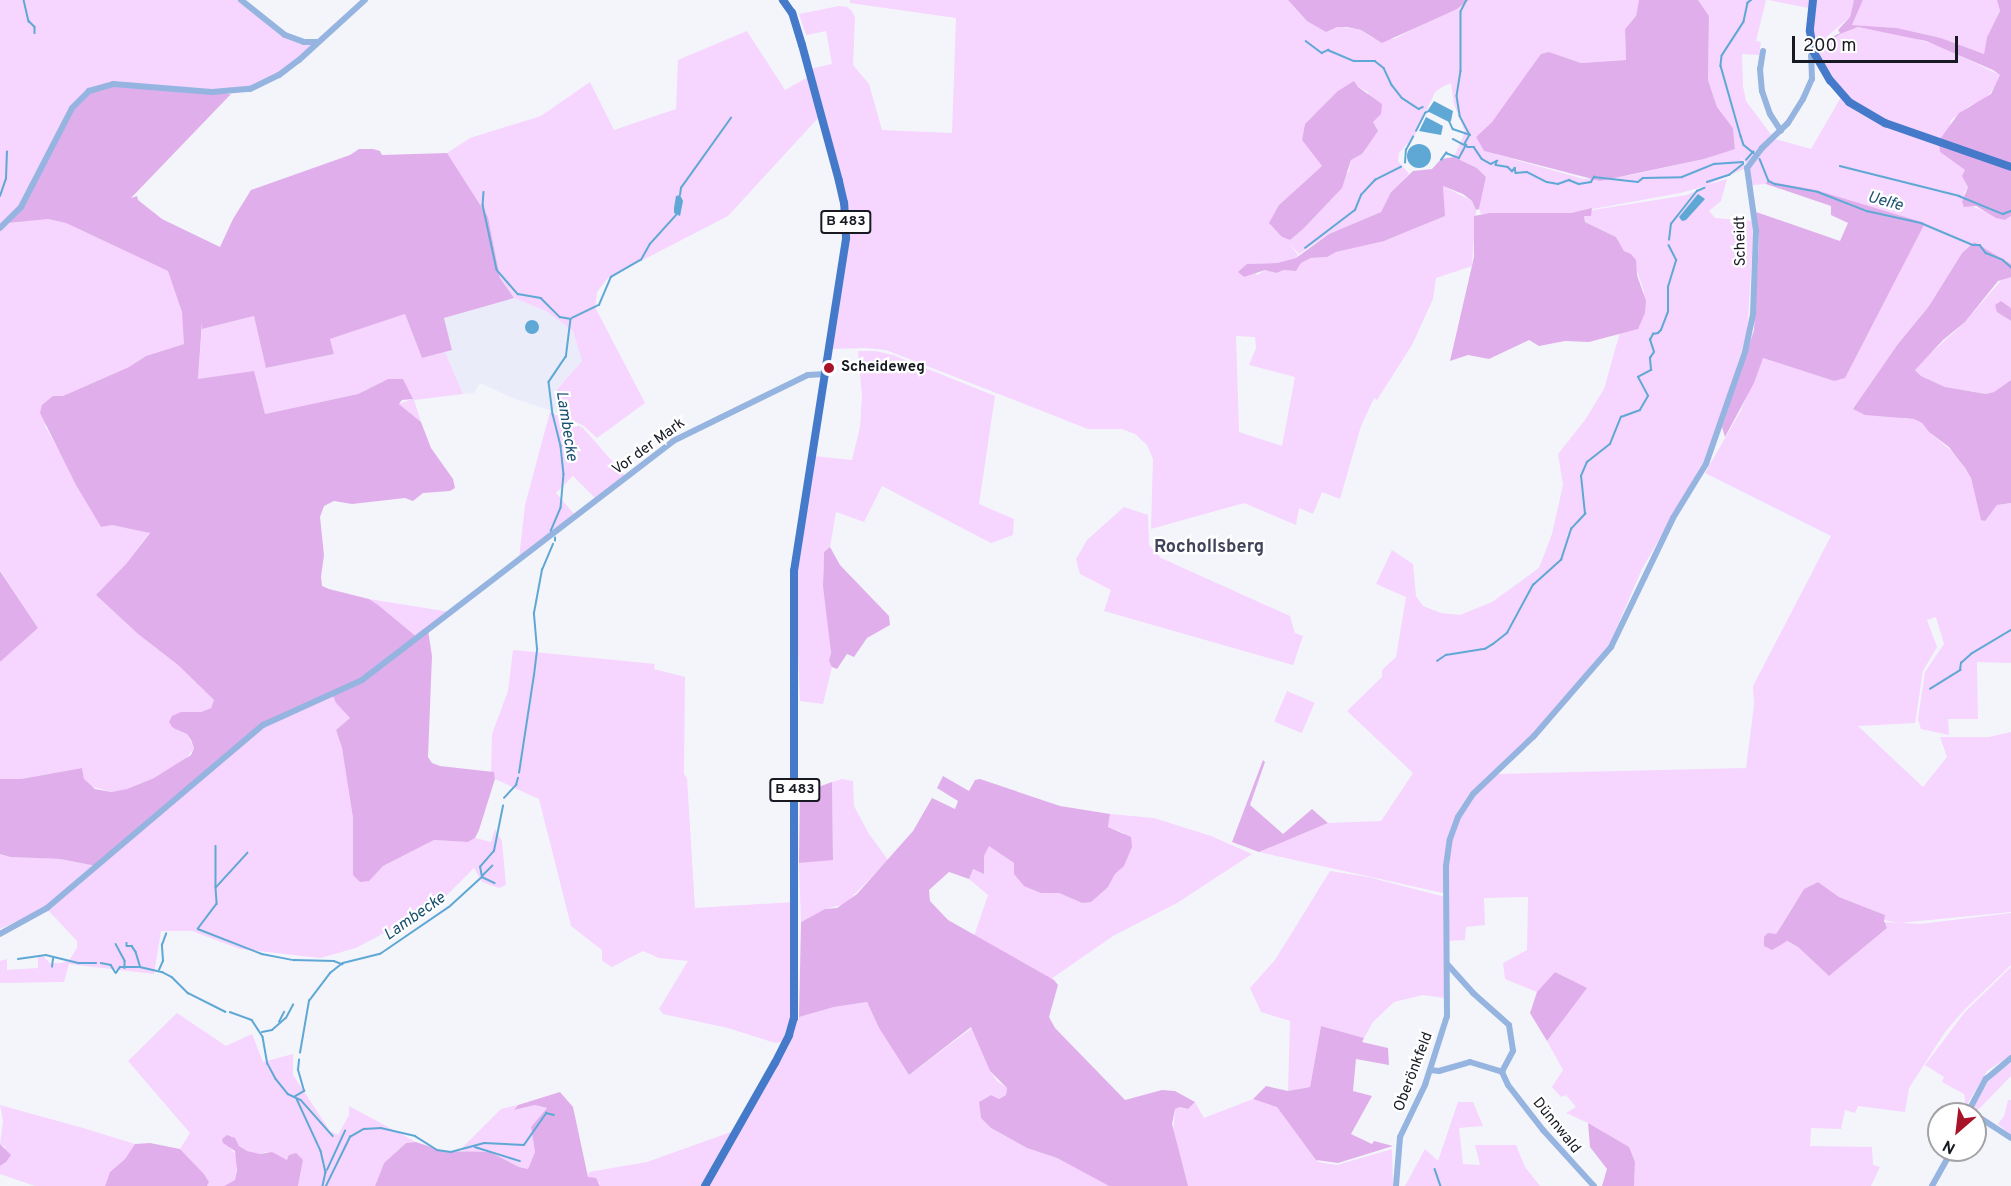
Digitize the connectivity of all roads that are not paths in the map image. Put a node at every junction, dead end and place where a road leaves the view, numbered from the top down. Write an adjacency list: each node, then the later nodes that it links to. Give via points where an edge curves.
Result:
1 (241, 0): 5 (street, via 285,35)
2 (365, 0): 5 (street)
3 (783, 0): 11 (main road, B 483, via 792,13 810,73 846,222)
4 (1813, 0): 7 (main road)
5 (318, 42): 10 (street, via 279,75 242,91 113,84 89,91 72,108 21,207)
6 (1763, 51): 8 (street, via 1762,91)
7 (1813, 51): 8 (street, via 1808,90); 9 (main road, via 1835,88 1865,113)
8 (1781, 130): 12 (street, Scheidt, via 1747,168 1756,231 1753,314 1745,352 1706,464 1672,518 1611,647 1534,736 1473,794 1458,817)
9 (2011, 167)
10 (0, 228)
11 (825, 374): 13 (street, Vor der Mark, via 812,373 678,438 362,680 263,725 47,908); 22 (main road, B 483, via 794,571 794,1018 780,1054)
12 (1447, 853): 14 (street, Oberönkfeld)
13 (0, 934)
14 (1448, 965): 16 (street, Oberönkfeld, via 1447,1016); 17 (street, via 1509,1025 1514,1051)
15 (2011, 1058): 18 (street, via 1986,1079)
16 (1430, 1070): 17 (street, via 1470,1062); 23 (street, Oberönkfeld, via 1400,1137)
17 (1504, 1075): 24 (street, Dünnwald, via 1543,1130)
18 (1973, 1102)
19 (1987, 1123): 20 (street)
20 (2011, 1138)
21 (1945, 1162): 25 (street)
22 (705, 1186)
23 (1396, 1186)
24 (1594, 1186)
25 (1932, 1186)

